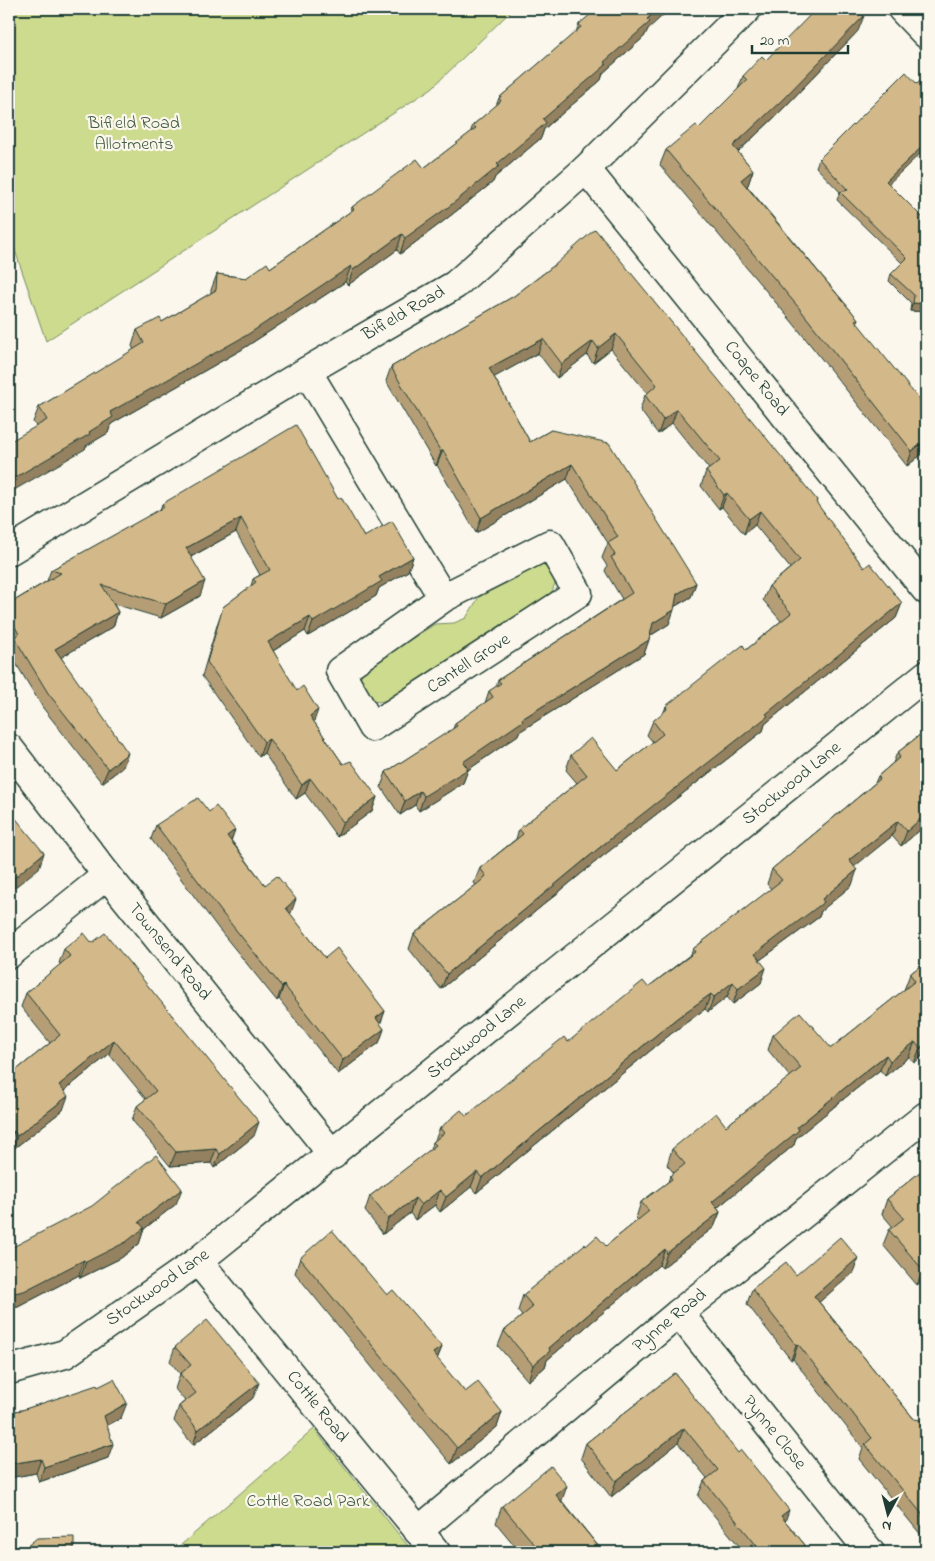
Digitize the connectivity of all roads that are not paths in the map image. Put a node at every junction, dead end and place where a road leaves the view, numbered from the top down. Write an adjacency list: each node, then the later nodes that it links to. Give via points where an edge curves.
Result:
1 (747, 9): 4 (street, Bifield Road)
2 (902, 9): 3 (street)
3 (926, 34)
4 (586, 169): 5 (street, Bifield Road, via 455,285); 7 (street, Coape Road)
5 (307, 371): 6 (street, Bifield Road); 8 (street)
6 (9, 551)
7 (926, 590)
8 (443, 598): 8 (street, Cantell Grove, via 550,544 578,593 372,727 340,671)
9 (926, 676): 14 (street, Stockwood Lane)
10 (9, 748): 11 (street, Townsend Road)
11 (107, 875): 12 (street); 14 (street, Townsend Road)
12 (9, 954)
13 (926, 1116): 16 (street, Pynne Road)
14 (333, 1155): 15 (street, Stockwood Lane)
15 (198, 1261): 17 (street, Stockwood Lane, via 65,1354); 18 (street, Cottle Road)
16 (679, 1313): 18 (street, Pynne Road); 20 (street, Pynne Close)
17 (9, 1370)
18 (418, 1531): 19 (street, Cottle Road)
19 (436, 1552)
20 (870, 1552)

